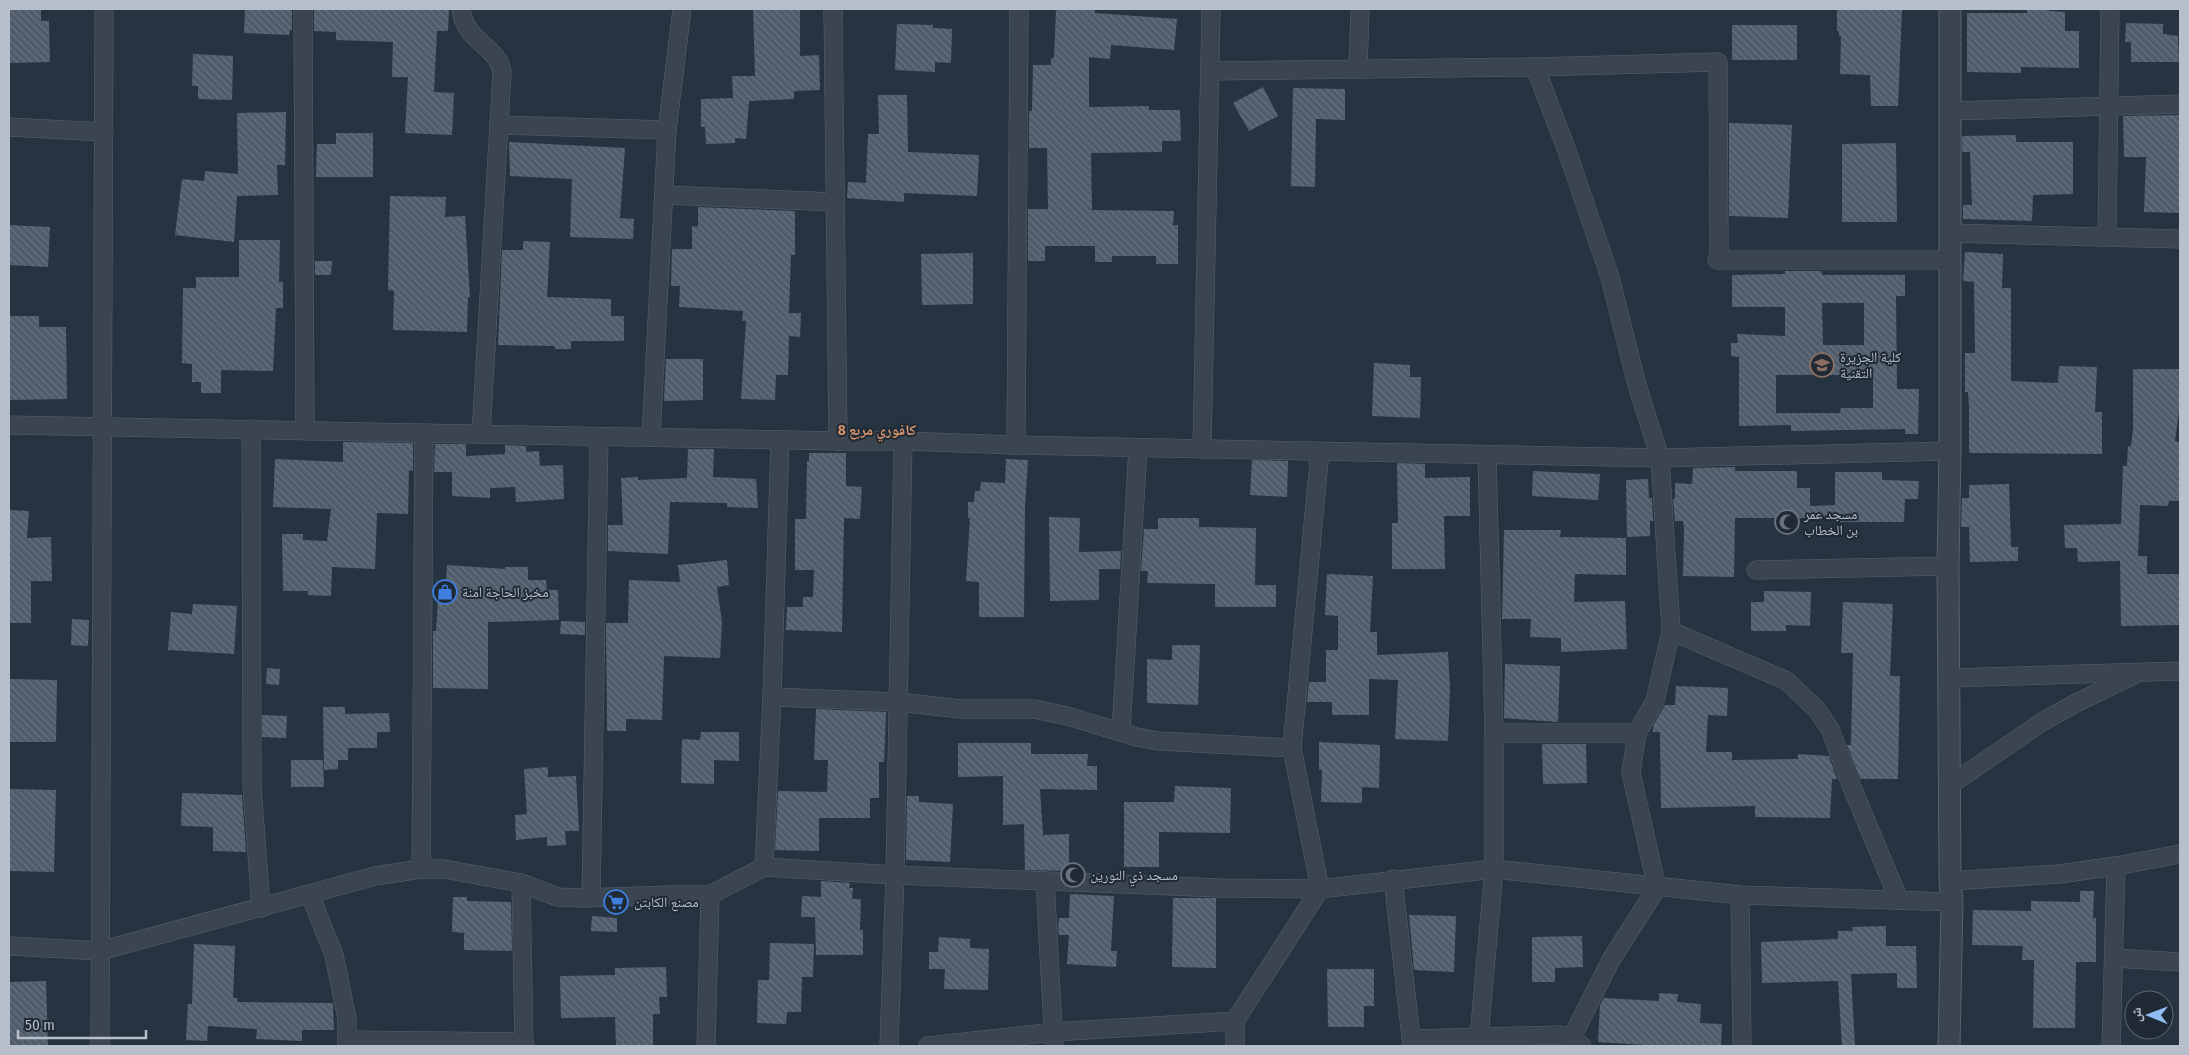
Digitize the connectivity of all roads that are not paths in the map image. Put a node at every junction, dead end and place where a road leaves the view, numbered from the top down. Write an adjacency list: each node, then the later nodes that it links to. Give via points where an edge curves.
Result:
1 (104, 9): 20 (street)
2 (303, 9): 30 (street)
3 (461, 9): 17 (street, via 467,29 501,64)
4 (682, 9): 19 (street)
5 (833, 9): 22 (street)
6 (1019, 9): 38 (street)
7 (1211, 9): 13 (street)
8 (1360, 9): 12 (street)
9 (1950, 9): 16 (street)
10 (2110, 9): 15 (street)
11 (1535, 67): 12 (street); 26 (street, via 1718,62 1720,185 1717,260); 44 (street, via 1610,277 1637,385)
12 (1358, 69): 13 (street)
13 (1210, 71): 40 (street)
14 (2180, 104): 15 (street)
15 (2108, 106): 16 (street); 24 (street)
16 (1950, 111): 23 (street)
17 (499, 125): 19 (street); 32 (street)
18 (9, 127): 20 (street)
19 (667, 130): 21 (street)
20 (104, 132): 28 (street)
21 (664, 195): 22 (street); 34 (street)
22 (835, 202): 36 (street)
23 (1950, 233): 24 (street); 26 (street)
24 (2107, 237): 25 (street)
25 (2180, 239)
26 (1950, 260): 42 (street)
27 (9, 425): 28 (street)
28 (102, 426): 29 (street); 78 (street)
29 (250, 429): 30 (street); 76 (street, via 252,786)
30 (305, 431): 31 (street)
31 (424, 433): 32 (street); 61 (street)
32 (481, 434): 33 (street)
33 (599, 436): 34 (street); 73 (street)
34 (651, 438): 35 (street)
35 (780, 440): 36 (street); 51 (street)
36 (838, 441): 37 (street)
37 (903, 441): 38 (street); 52 (street)
38 (1016, 445): 39 (street)
39 (1138, 448): 40 (street); 53 (street)
40 (1202, 449): 41 (street)
41 (1320, 451): 43 (street); 56 (street)
42 (1950, 451): 44 (street); 45 (street)
43 (1487, 454): 44 (street); 54 (street)
44 (1660, 458): 47 (street)
45 (1948, 566): 46 (street); 50 (street)
46 (1756, 570)
47 (1671, 631): 55 (street, via 1655,701); 74 (street, via 1787,681 1817,710 1833,736)
48 (2180, 671): 49 (street)
49 (2140, 672): 50 (street); 57 (street, via 2042,722)
50 (1950, 678): 57 (street)
51 (772, 697): 52 (street); 60 (street)
52 (899, 702): 53 (street, via 961,709 1034,709); 63 (street)
53 (1120, 732): 56 (street, via 1158,741)
54 (1494, 733): 55 (street); 62 (street)
55 (1638, 733): 68 (street, via 1631,773)
56 (1292, 748): 69 (street)
57 (1950, 785): 66 (street)
58 (2180, 854): 59 (street)
59 (2116, 866): 66 (street, via 2059,874); 79 (street)
60 (764, 867): 63 (street); 71 (street)
61 (421, 869): 67 (street, via 444,869); 70 (street, via 375,876)
62 (1494, 870): 64 (street); 68 (street); 82 (street)
63 (895, 875): 65 (street); 90 (street)
64 (1393, 879): 69 (street); 86 (street)
65 (1044, 881): 69 (street); 83 (street)
66 (1950, 881): 75 (street)
67 (521, 883): 73 (street, via 558,897); 87 (street)
68 (1657, 888): 72 (street); 84 (street, via 1612,958)
69 (1320, 889): 81 (street)
70 (310, 895): 76 (street); 85 (street, via 334,955 347,1020)
71 (710, 895): 73 (street); 89 (street)
72 (1740, 895): 74 (street); 93 (street)
73 (591, 898)
74 (1899, 900): 75 (street)
75 (1952, 902): 94 (street)
76 (261, 908): 78 (street)
77 (9, 946): 78 (street)
78 (100, 951): 88 (street)
79 (2114, 958): 80 (street); 95 (street)
80 (2180, 962)
81 (1235, 1021): 83 (street); 92 (street)
82 (1479, 1037): 84 (street); 86 (street)
83 (1054, 1039): 91 (street)
84 (1577, 1041)
85 (347, 1043): 87 (street)
86 (1412, 1043)
87 (524, 1044)
88 (100, 1046)
89 (706, 1046)
90 (889, 1046)
91 (928, 1046)
92 (1235, 1046)
93 (1742, 1046)
94 (1949, 1046)
95 (2111, 1046)

